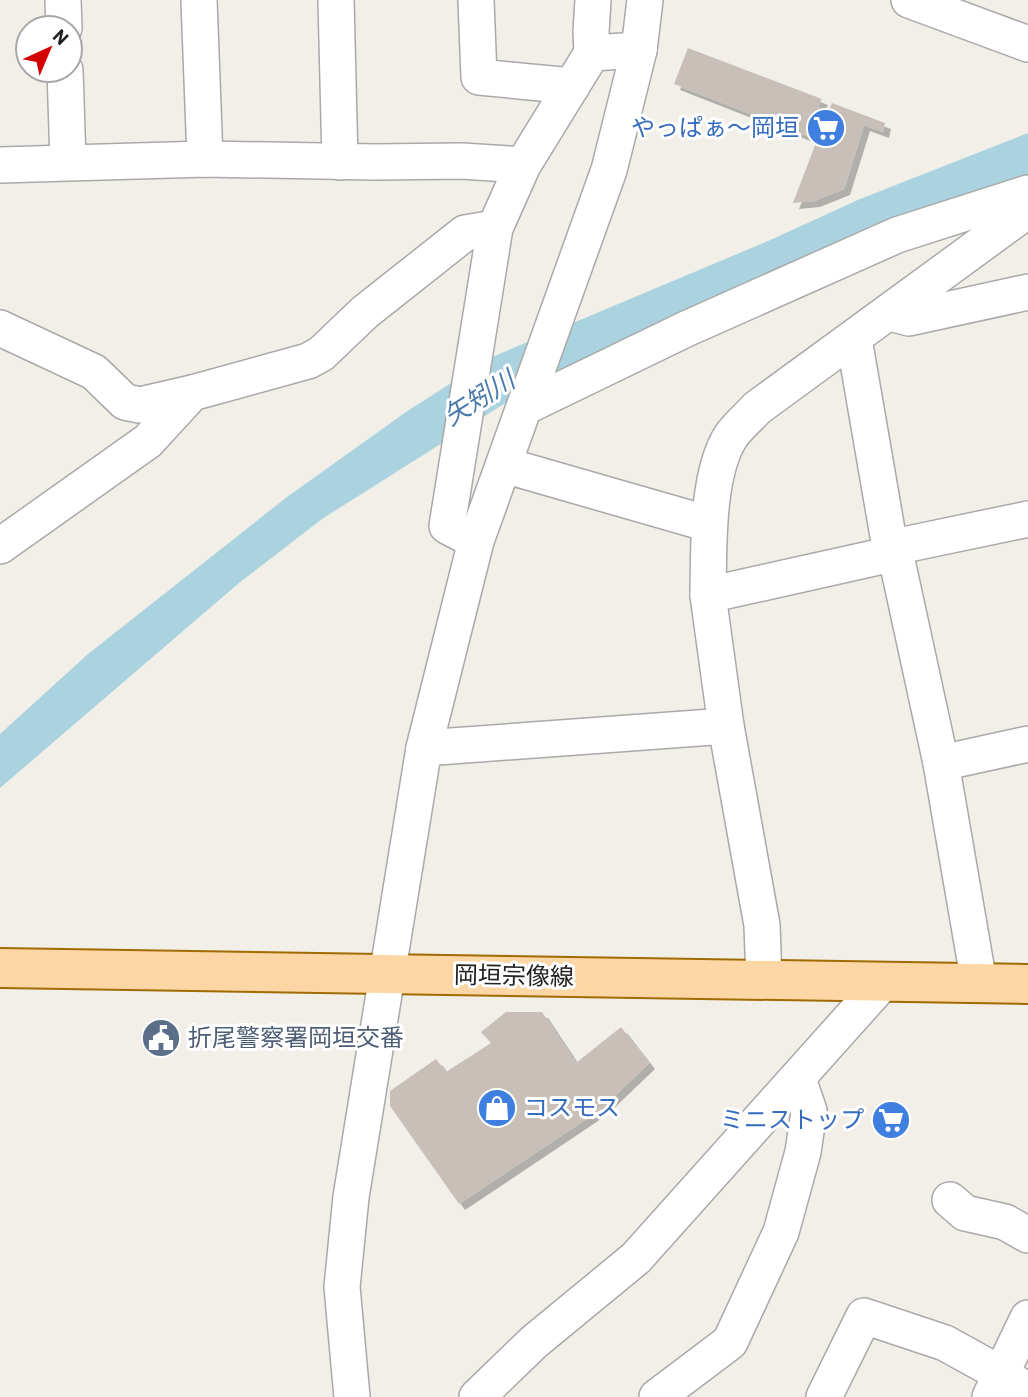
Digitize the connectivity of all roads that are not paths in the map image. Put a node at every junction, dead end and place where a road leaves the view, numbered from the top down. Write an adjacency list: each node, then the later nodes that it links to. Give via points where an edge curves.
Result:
1 (199, 0): 12 (street)
2 (336, 0): 14 (street)
3 (476, 0): 11 (street, via 479,77)
4 (593, 0): 9 (street)
5 (645, 0): 8 (street)
6 (909, 0): 7 (street)
7 (1028, 44)
8 (639, 50): 9 (street); 25 (street, via 609,170)
9 (592, 53): 11 (street)
10 (65, 84): 13 (street)
11 (572, 86): 16 (street)
12 (205, 159): 13 (street); 14 (street)
13 (68, 162): 15 (street)
14 (340, 162): 16 (street)
15 (0, 165)
16 (523, 165): 19 (street)
17 (1028, 193): 25 (street, via 897,235)
18 (1028, 210): 21 (street)
19 (495, 229): 24 (street, via 465,233 365,312 321,354); 29 (street, via 447,526)
20 (1028, 292): 21 (street, via 909,318)
21 (890, 313): 23 (street)
22 (0, 328): 24 (street, via 94,372 125,402 140,405)
23 (854, 339): 28 (street, via 757,408 731,436 719,466); 31 (street, via 888,536)
24 (192, 393): 30 (street, via 148,441)
25 (527, 401): 26 (street)
26 (504, 465): 28 (street); 29 (street)
27 (1028, 519): 31 (street)
28 (709, 524): 32 (street)
29 (476, 541): 35 (street)
30 (0, 546)
31 (894, 547): 32 (street, via 883,556); 36 (street)
32 (708, 595): 33 (street)
33 (726, 726): 35 (street); 39 (street, via 762,925)
34 (1028, 744): 36 (street)
35 (424, 748): 38 (street)
36 (941, 763): 41 (street)
37 (0, 968): 38 (main road, 岡垣宗像線)
38 (387, 975): 39 (main road, 岡垣宗像線); 48 (street, via 351,1197 342,1287)
39 (764, 980): 40 (main road, 岡垣宗像線)
40 (884, 981): 41 (main road, 岡垣宗像線); 43 (street)
41 (979, 982): 42 (main road, 岡垣宗像線)
42 (1028, 984)
43 (798, 1079): 49 (street, via 636,1258 534,1342); 50 (street, via 809,1111 781,1232 730,1342)
44 (950, 1200): 45 (street, via 965,1213 1005,1222)
45 (1028, 1235)
46 (1028, 1318): 47 (street)
47 (1006, 1388): 51 (street, via 945,1343 864,1316)
48 (352, 1397)
49 (478, 1397)
50 (657, 1397)
51 (824, 1397)

